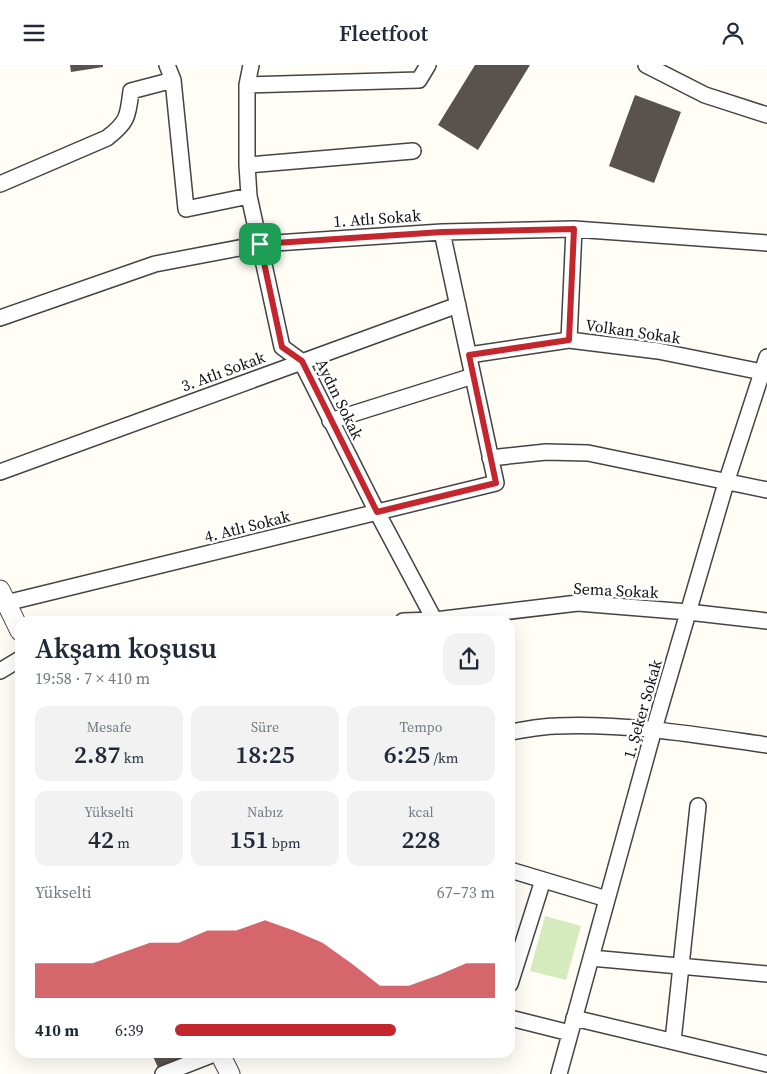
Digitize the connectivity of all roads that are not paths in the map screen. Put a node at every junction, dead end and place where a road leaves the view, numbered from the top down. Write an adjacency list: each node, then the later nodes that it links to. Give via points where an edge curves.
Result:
1 (167, 65): 5 (street)
2 (251, 65): 6 (street, Aydın Sokak)
3 (428, 65): 6 (street, via 418,80)
4 (646, 65): 7 (street, via 705,95)
5 (173, 80): 10 (street, via 131,91 128,114 122,127 107,138); 11 (street, via 186,209)
6 (247, 85): 9 (street, Aydın Sokak)
7 (767, 115)
8 (413, 151): 9 (street)
9 (247, 165): 11 (street, Aydın Sokak)
10 (0, 184)
11 (249, 196): 15 (street, Aydın Sokak)
12 (574, 229): 13 (street, 1. Atlı Sokak); 14 (street, 1. Atlı Sokak); 18 (street)
13 (442, 232): 15 (street, 1. Atlı Sokak); 16 (street)
14 (767, 243)
15 (260, 244): 17 (street, 1. Atlı Sokak, via 155,264); 21 (street, Aydın Sokak, via 282,347)
16 (458, 305): 19 (street); 21 (street, 3. Atlı Sokak)
17 (0, 318)
18 (569, 340): 19 (street, Volkan Sokak); 22 (street, Volkan Sokak, via 658,351)
19 (469, 355): 23 (street)
20 (767, 357): 22 (street, 1. Şeker Sokak)
21 (302, 361): 24 (street, Aydın Sokak); 26 (street, 3. Atlı Sokak)
22 (765, 373): 27 (street, 1. Şeker Sokak)
23 (473, 376): 24 (street); 25 (street)
24 (330, 421): 29 (street, Aydın Sokak)
25 (490, 458): 27 (street, via 546,452 588,453); 29 (street, 4. Atlı Sokak, via 496,483)
26 (0, 472)
27 (726, 483): 28 (street); 31 (street, 1. Şeker Sokak)
28 (767, 491)
29 (377, 512): 30 (street, 4. Atlı Sokak); 32 (street, Aydın Sokak)
30 (3, 597): 34 (street)
31 (688, 612): 33 (street, Sema Sokak, via 578,603); 35 (street, Sema Sokak); 38 (street, 1. Şeker Sokak)
32 (433, 616)
33 (469, 616)
34 (15, 621)
35 (767, 621)
36 (15, 662): 37 (street)
37 (0, 671)
38 (654, 729): 39 (street, via 554,726); 40 (street); 44 (street, 1. Şeker Sokak)
39 (515, 731)
40 (767, 745)
41 (698, 806): 46 (street)
42 (515, 872): 43 (street)
43 (543, 880): 44 (street); 47 (street)
44 (607, 899): 45 (street, 1. Şeker Sokak)
45 (591, 958): 46 (street); 49 (street, 1. Şeker Sokak)
46 (681, 967): 48 (street); 52 (street)
47 (515, 968)
48 (767, 974)
49 (574, 1018): 51 (street, 1. Şeker Sokak); 52 (street)
50 (515, 1019): 51 (street)
51 (570, 1033): 58 (street, 1. Şeker Sokak)
52 (673, 1041): 55 (street)
53 (204, 1058): 56 (street)
54 (222, 1058): 57 (street)
55 (767, 1064)
56 (163, 1074)
57 (230, 1074)
58 (559, 1074)

